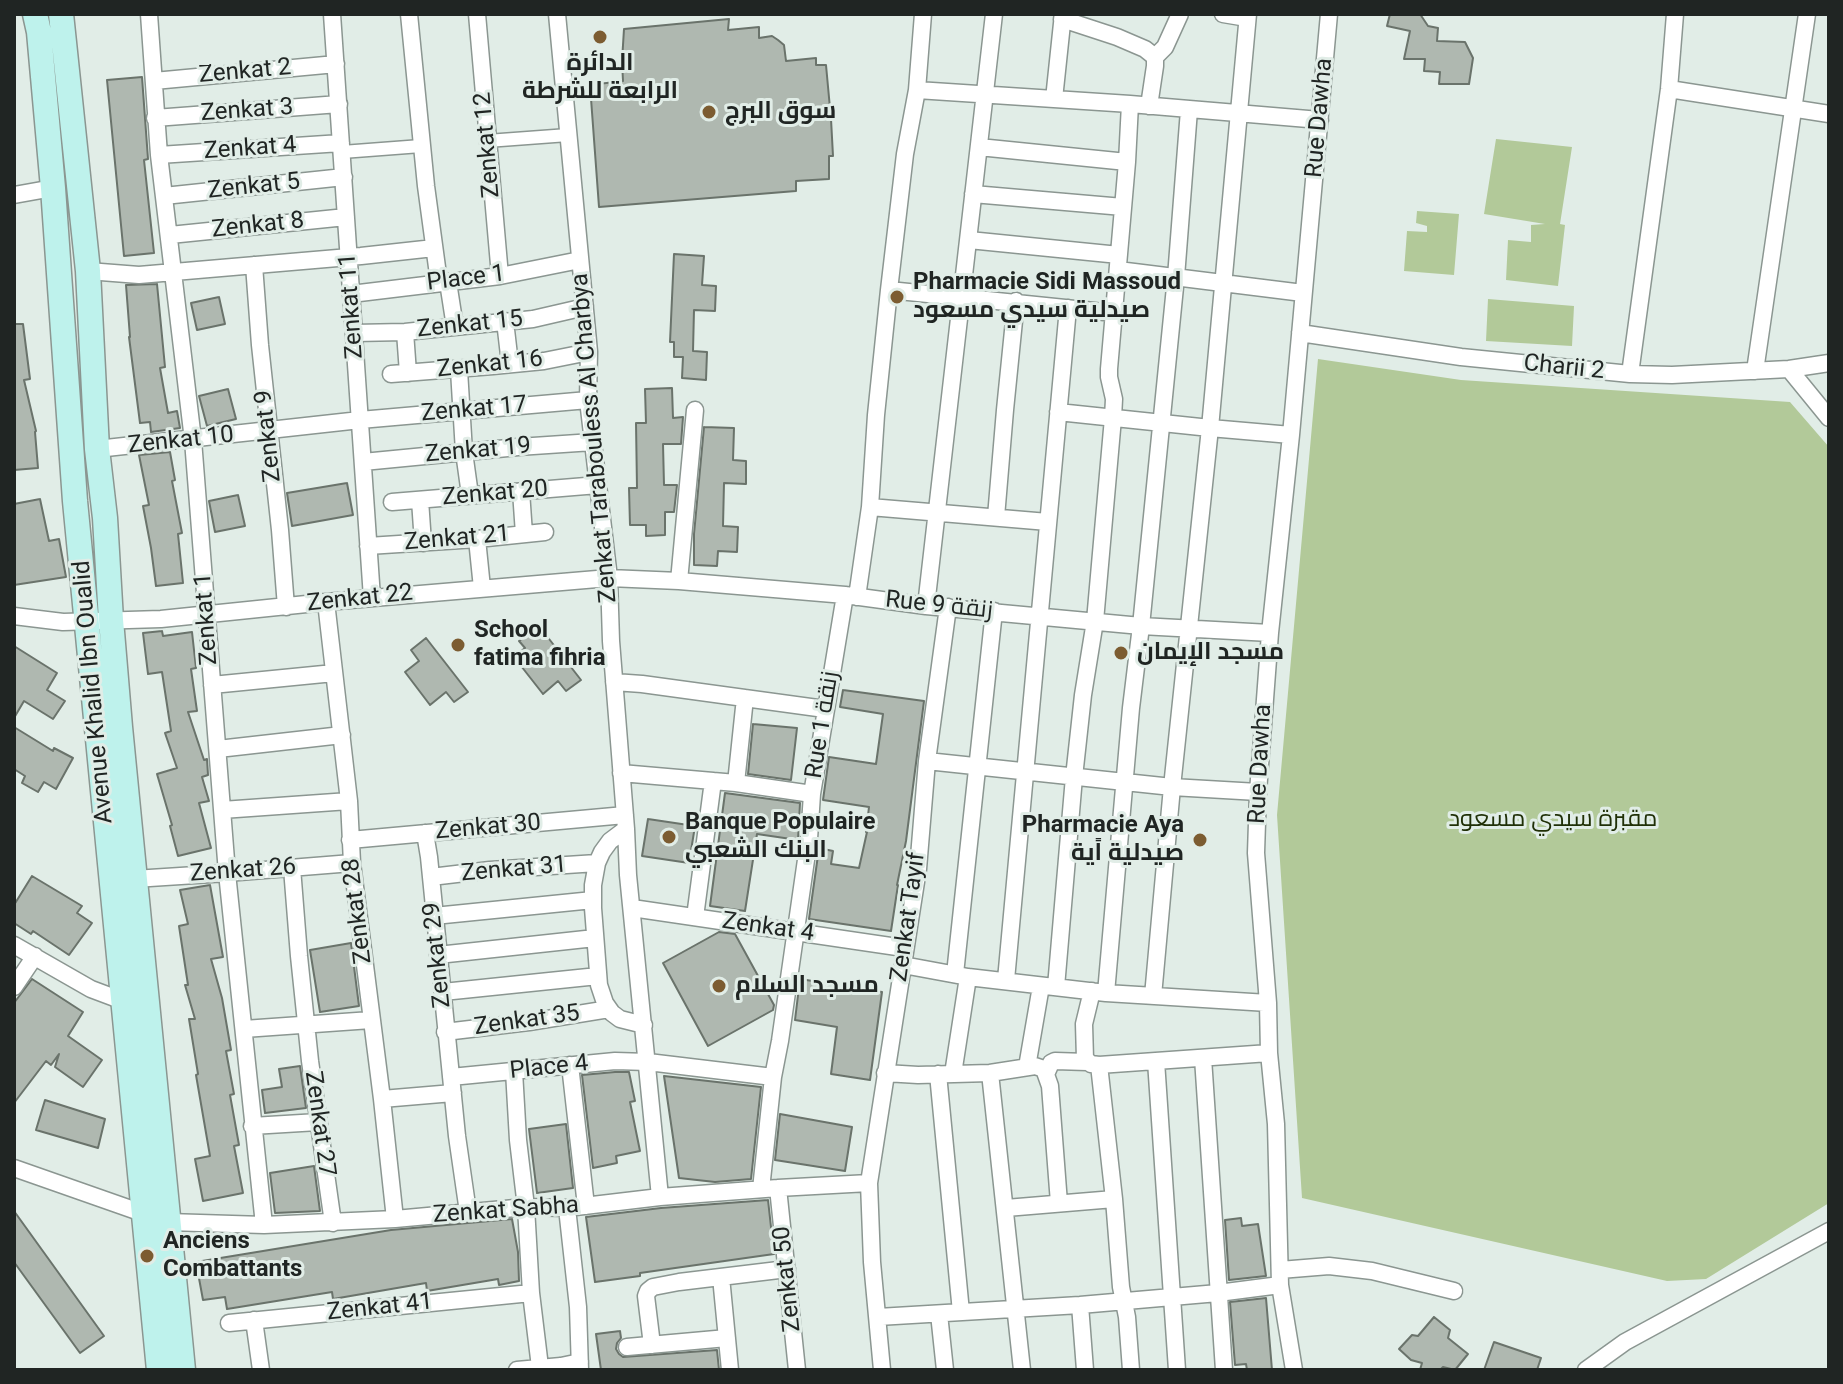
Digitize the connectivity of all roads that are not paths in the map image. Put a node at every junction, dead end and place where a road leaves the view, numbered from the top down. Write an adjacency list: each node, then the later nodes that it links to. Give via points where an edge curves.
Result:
1 (35, 14): 41 (main road, Avenue Khalid Ibn Oualid)
2 (61, 14): 54 (main road, Avenue Khalid Ibn Oualid)
3 (149, 14): 19 (street, Zenkat 1)
4 (332, 14): 18 (street, Zenkat 11)
5 (409, 14): 35 (street)
6 (477, 14): 34 (street, Zenkat 12)
7 (557, 14): 33 (street, Zenkat Tarabouless Al Charbya)
8 (923, 14): 21 (street, Rue 1 زنقة)
9 (994, 14): 22 (street)
10 (1180, 14): 17 (street)
11 (1223, 14): 15 (street)
12 (1329, 14): 32 (street, Rue Dawha)
13 (1675, 14): 20 (street)
14 (1807, 14): 27 (street)
15 (1248, 16): 30 (street)
16 (1062, 17): 17 (street); 23 (street)
17 (1155, 57): 26 (street)
18 (336, 64): 19 (street, Zenkat 2); 24 (street, Zenkat 11)
19 (154, 81): 31 (street, Zenkat 1)
20 (1669, 89): 27 (street); 81 (street)
21 (917, 90): 22 (street); 60 (street, Rue 1 زنقة)
22 (985, 95): 23 (street); 36 (street)
23 (1054, 99): 25 (street)
24 (339, 104): 31 (street, Zenkat 3); 37 (street, Zenkat 11)
25 (1130, 104): 26 (street); 39 (street)
26 (1149, 106): 28 (street)
27 (1794, 109): 29 (street); 78 (street)
28 (1189, 110): 30 (street); 57 (street)
29 (1829, 114)
30 (1240, 115): 32 (street); 59 (street)
31 (155, 118): 38 (street, Zenkat 1)
32 (1320, 120): 61 (street, Rue Dawha)
33 (568, 135): 34 (street); 51 (street, Zenkat Tarabouless Al Charbya)
34 (487, 141): 56 (street, Zenkat 12)
35 (421, 146): 37 (street); 49 (street)
36 (979, 147): 39 (street); 42 (street)
37 (342, 148): 38 (street, Zenkat 4); 40 (street, Zenkat 11)
38 (159, 155): 44 (street, Zenkat 1)
39 (1127, 162): 45 (street)
40 (344, 177): 44 (street, Zenkat 5); 46 (street, Zenkat 11)
41 (53, 188): 43 (street); 125 (main road, Avenue Khalid Ibn Oualid, via 75,501)
42 (973, 194): 45 (street); 48 (street)
43 (14, 195)
44 (164, 196): 47 (street, Zenkat 1)
45 (1123, 207): 52 (street)
46 (346, 217): 47 (street, Zenkat 8); 50 (street, Zenkat 11)
47 (170, 235): 55 (street, Zenkat 1)
48 (969, 240): 52 (street); 63 (street)
49 (434, 248): 50 (street); 58 (street)
50 (349, 257): 53 (street); 62 (street, Zenkat 11)
51 (580, 260): 56 (street, Place 1); 65 (street, Zenkat Tarabouless Al Charbya)
52 (1118, 263): 57 (street); 67 (street)
53 (254, 265): 55 (street); 91 (street, Zenkat 9)
54 (88, 271): 55 (street); 95 (main road, Avenue Khalid Ibn Oualid)
55 (173, 272): 93 (street, Zenkat 1)
56 (500, 276): 58 (street, Place 1)
57 (1176, 277): 59 (street); 89 (street)
58 (444, 282): 62 (street, Place 1); 69 (street)
59 (1222, 283): 61 (street); 90 (street)
60 (889, 290): 63 (street); 103 (street, Rue 1 زنقة)
61 (1303, 293): 72 (street, Rue Dawha)
62 (351, 294): 71 (street, Zenkat 11)
63 (963, 296): 64 (street); 104 (street)
64 (1016, 301): 66 (street); 105 (street)
65 (585, 307): 68 (street, Zenkat 15); 73 (street, Zenkat Tarabouless Al Charbya)
66 (1068, 308): 67 (street); 85 (street)
67 (1114, 313): 86 (street, via 1109,377)
68 (505, 321): 69 (street, Zenkat 15); 75 (street)
69 (455, 327): 70 (street, Zenkat 15)
70 (405, 332): 71 (street, Zenkat 15); 79 (street)
71 (354, 333): 88 (street, Zenkat 11)
72 (1300, 333): 81 (street, Charii 2); 92 (street, Rue Dawha)
73 (589, 352): 75 (street, Zenkat 16); 82 (street, Zenkat Tarabouless Al Charbya)
74 (1829, 363): 76 (street, Charii 2)
75 (510, 364): 77 (street, Zenkat 16)
76 (1789, 369): 78 (street, Charii 2); 87 (street)
77 (459, 370): 79 (street, Zenkat 16); 84 (street)
78 (1755, 371): 81 (street, Charii 2)
79 (408, 373): 80 (street, Zenkat 16)
80 (391, 374)
81 (1630, 374)
82 (588, 400): 84 (street, Zenkat 17); 94 (street, Zenkat Tarabouless Al Charbya)
83 (695, 410): 113 (street)
84 (461, 412): 88 (street, Zenkat 17); 96 (street)
85 (1058, 412): 86 (street); 106 (street)
86 (1113, 418): 89 (street); 126 (street)
87 (1829, 418)
88 (360, 420): 91 (street, Zenkat 10); 97 (street, Zenkat 11)
89 (1162, 423): 90 (street); 127 (street)
90 (1210, 428): 92 (street); 128 (street)
91 (269, 431): 93 (street, Zenkat 10); 119 (street, Zenkat 9)
92 (1291, 435): 129 (street, Rue Dawha)
93 (193, 440): 95 (street, Zenkat 10); 123 (street, Zenkat 1)
94 (593, 442): 96 (street, Zenkat 19); 98 (street, Zenkat Tarabouless Al Charbya)
95 (97, 449): 125 (main road, Avenue Khalid Ibn Oualid, via 105,518)
96 (464, 452): 97 (street, Zenkat 19); 100 (street)
97 (363, 462): 111 (street, Zenkat 11)
98 (598, 485): 99 (street, Zenkat 20); 112 (street, Zenkat Tarabouless Al Charbya)
99 (521, 491): 100 (street, Zenkat 20); 108 (street)
100 (470, 495): 101 (street, Zenkat 20)
101 (420, 500): 102 (street, Zenkat 20); 110 (street)
102 (392, 502)
103 (870, 507): 104 (street); 115 (street, Rue 1 زنقة)
104 (936, 513): 105 (street); 118 (street)
105 (996, 517): 106 (street)
106 (1048, 522): 124 (street)
107 (545, 532): 108 (street, Zenkat 21)
108 (524, 534): 109 (street, Zenkat 21)
109 (477, 539): 110 (street, Zenkat 21); 114 (street)
110 (423, 543): 111 (street, Zenkat 21)
111 (368, 546): 116 (street, Zenkat 11)
112 (609, 578): 113 (street, Rue 9 زنقة); 114 (street, Zenkat 22); 131 (street, Zenkat Tarabouless Al Charbya)
113 (679, 581): 115 (street, Rue 9 زنقة)
114 (482, 588): 116 (street, Zenkat 22)
115 (851, 596): 118 (street, Rue 9 زنقة); 134 (street, Rue 1 زنقة)
116 (372, 598): 117 (street, Zenkat 22)
117 (326, 602): 119 (street, Zenkat 22); 130 (street, Zenkat 28)
118 (926, 606): 120 (street, Rue 9 زنقة)
119 (286, 607): 123 (street, Zenkat 22)
120 (948, 607): 121 (street, Rue 9 زنقة); 137 (street, Zenkat Tayif)
121 (994, 611): 124 (street, Rue 9 زنقة); 138 (street)
122 (14, 616): 125 (street, Zenkat 22)
123 (206, 616): 125 (street, Zenkat 22); 132 (street, Zenkat 1)
124 (1040, 616): 126 (street, Rue 9 زنقة); 139 (street)
125 (99, 620): 158 (main road, Avenue Khalid Ibn Oualid); 177 (main road, Avenue Khalid Ibn Oualid)
126 (1095, 621): 127 (street, Rue 9 زنقة); 141 (street)
127 (1141, 626): 128 (street, Rue 9 زنقة); 143 (street)
128 (1189, 629): 129 (street, Rue 9 زنقة); 145 (street)
129 (1270, 633): 146 (street, Rue Dawha)
130 (334, 673): 132 (street); 135 (street, Zenkat 28)
131 (614, 682): 133 (street); 140 (street, Zenkat Tarabouless Al Charbya)
132 (212, 685): 136 (street, Zenkat 1)
133 (745, 698): 134 (street); 144 (street)
134 (825, 709): 147 (street, Rue 1 زنقة)
135 (342, 735): 136 (street); 148 (street, Zenkat 28)
136 (218, 749): 149 (street, Zenkat 1)
137 (927, 761): 138 (street); 168 (street, Zenkat Tayif)
138 (978, 768): 139 (street); 170 (street)
139 (1024, 772): 141 (street); 171 (street)
140 (621, 773): 142 (street); 150 (street, Zenkat Tarabouless Al Charbya)
141 (1074, 777): 143 (street); 172 (street)
142 (713, 781): 144 (street); 162 (street)
143 (1124, 781): 145 (street); 175 (street)
144 (736, 783): 147 (street)
145 (1172, 787): 146 (street); 176 (street)
146 (1258, 792): 178 (street, Rue Dawha, via 1257,866)
147 (812, 794): 163 (street, Rue 1 زنقة)
148 (349, 801): 149 (street); 152 (street, Zenkat 28)
149 (222, 810): 156 (street, Zenkat 1)
150 (625, 822): 151 (street, Zenkat 30); 154 (street); 160 (street, Zenkat Tarabouless Al Charbya)
151 (425, 833): 152 (street, Zenkat 30); 157 (street, Zenkat 29)
152 (350, 840): 153 (street, Zenkat 28)
153 (352, 863): 155 (street, Zenkat 26); 180 (street, Zenkat 28)
154 (597, 863): 157 (street, Zenkat 31); 159 (street)
155 (292, 868): 156 (street, Zenkat 26); 181 (street, Zenkat 27)
156 (227, 873): 158 (street, Zenkat 26); 183 (street, Zenkat 1)
157 (431, 877): 161 (street, Zenkat 29)
158 (134, 879): 216 (main road, Avenue Khalid Ibn Oualid)
159 (593, 900): 161 (street); 164 (street)
160 (632, 908): 162 (street, Zenkat 4); 182 (street, Zenkat Tarabouless Al Charbya)
161 (434, 916): 166 (street, Zenkat 29)
162 (695, 917): 163 (street, Zenkat 4)
163 (795, 932): 168 (street, Zenkat 4); 197 (street, Rue 1 زنقة)
164 (595, 938): 166 (street); 169 (street)
165 (14, 945): 167 (street)
166 (438, 955): 174 (street, Zenkat 29)
167 (35, 956): 173 (street); 177 (street)
168 (904, 957): 170 (street, Zenkat 4); 194 (street, Zenkat Tayif)
169 (598, 976): 174 (street); 179 (street)
170 (961, 976): 171 (street, Zenkat 4); 196 (street)
171 (1006, 980): 172 (street, Zenkat 4)
172 (1048, 986): 175 (street, Zenkat 4); 191 (street)
173 (14, 987)
174 (443, 992): 184 (street, Zenkat 29)
175 (1099, 992): 176 (street, Zenkat 4); 189 (street, via 1084,1024 1085,1059)
176 (1153, 996): 178 (street, Zenkat 4)
177 (123, 1001): 214 (main road, Avenue Khalid Ibn Oualid)
178 (1268, 1003): 185 (street, Rue Dawha)
179 (609, 1009): 182 (street, via 620,1019); 184 (street, Zenkat 35)
180 (371, 1020): 181 (street); 199 (street, Zenkat 28)
181 (307, 1025): 183 (street); 200 (street, Zenkat 27)
182 (644, 1025): 188 (street, Zenkat Tarabouless Al Charbya)
183 (244, 1029): 201 (street, Zenkat 1)
184 (445, 1032): 198 (street, Zenkat 29)
185 (1269, 1053): 186 (street); 222 (street, Rue Dawha)
186 (1203, 1058): 187 (street); 225 (street)
187 (1156, 1061): 189 (street); 226 (street)
188 (648, 1062): 190 (street, Place 4); 197 (street, Place 4); 206 (street, Zenkat Tarabouless Al Charbya)
189 (1093, 1063): 193 (street, via 1055,1061); 207 (street)
190 (570, 1065): 192 (street, Place 4); 209 (street)
191 (1027, 1067): 193 (street); 195 (street)
192 (514, 1071): 198 (street, Place 4); 210 (street)
193 (1047, 1072): 208 (street)
194 (885, 1073): 196 (street); 203 (street, Zenkat Tayif)
195 (990, 1073): 196 (street); 212 (street)
196 (945, 1074): 230 (street)
197 (773, 1077): 205 (street, Rue 1 زنقة)
198 (452, 1085): 199 (street, Place 4); 213 (street, Zenkat 29)
199 (382, 1099): 215 (street, Zenkat 28)
200 (318, 1122): 201 (street); 217 (street, Zenkat 27)
201 (252, 1126): 218 (street, Zenkat 1)
202 (14, 1168): 214 (street, Zenkat Sabha)
203 (869, 1183): 204 (street, Zenkat Sabha); 232 (street, Zenkat Tayif)
204 (778, 1188): 205 (street, Zenkat Sabha); 220 (street, Zenkat 50)
205 (761, 1189): 206 (street, Zenkat Sabha)
206 (660, 1197): 209 (street, Zenkat Sabha)
207 (1114, 1199): 208 (street); 227 (street)
208 (1059, 1203): 212 (street)
209 (586, 1206): 211 (street, Zenkat Sabha)
210 (526, 1207): 211 (street, Zenkat Sabha); 213 (street, Zenkat Sabha); 224 (street)
211 (567, 1208): 238 (street)
212 (1006, 1208): 229 (street)
213 (468, 1212): 215 (street, Zenkat Sabha)
214 (144, 1213): 216 (street, Zenkat Sabha); 240 (main road, Avenue Khalid Ibn Oualid)
215 (395, 1219): 217 (street, Zenkat Sabha)
216 (168, 1222): 218 (street, Zenkat Sabha); 241 (main road, Avenue Khalid Ibn Oualid)
217 (333, 1223): 218 (street, Zenkat Sabha)
218 (264, 1225)
219 (1829, 1231): 254 (street, via 1625,1342)
220 (787, 1269): 221 (street); 245 (street, Zenkat 50)
221 (721, 1277): 235 (street); 236 (street, via 648,1291)
222 (1280, 1278): 223 (street, via 1329,1266); 225 (street); 253 (street, Rue Dawha)
223 (1454, 1291)
224 (531, 1293): 233 (street, Zenkat 41); 239 (street)
225 (1218, 1293): 226 (street); 252 (street)
226 (1172, 1298): 227 (street); 251 (street)
227 (1124, 1301): 228 (street); 250 (street)
228 (1080, 1305): 229 (street); 249 (street)
229 (1015, 1308): 230 (street); 248 (street)
230 (961, 1312): 231 (street)
231 (939, 1314): 232 (street); 247 (street)
232 (878, 1317): 246 (street, Zenkat Tayif)
233 (254, 1320): 234 (street, Zenkat 41); 242 (street)
234 (229, 1323)
235 (727, 1338): 236 (street); 244 (street)
236 (652, 1345): 237 (street)
237 (627, 1347)
238 (580, 1366): 239 (street)
239 (540, 1367): 243 (street)
240 (159, 1370)
241 (183, 1370)
242 (261, 1370)
243 (517, 1370)
244 (730, 1370)
245 (797, 1370)
246 (882, 1370)
247 (945, 1370)
248 (1022, 1370)
249 (1085, 1370)
250 (1131, 1370)
251 (1177, 1370)
252 (1224, 1370)
253 (1294, 1370)
254 (1586, 1370)

